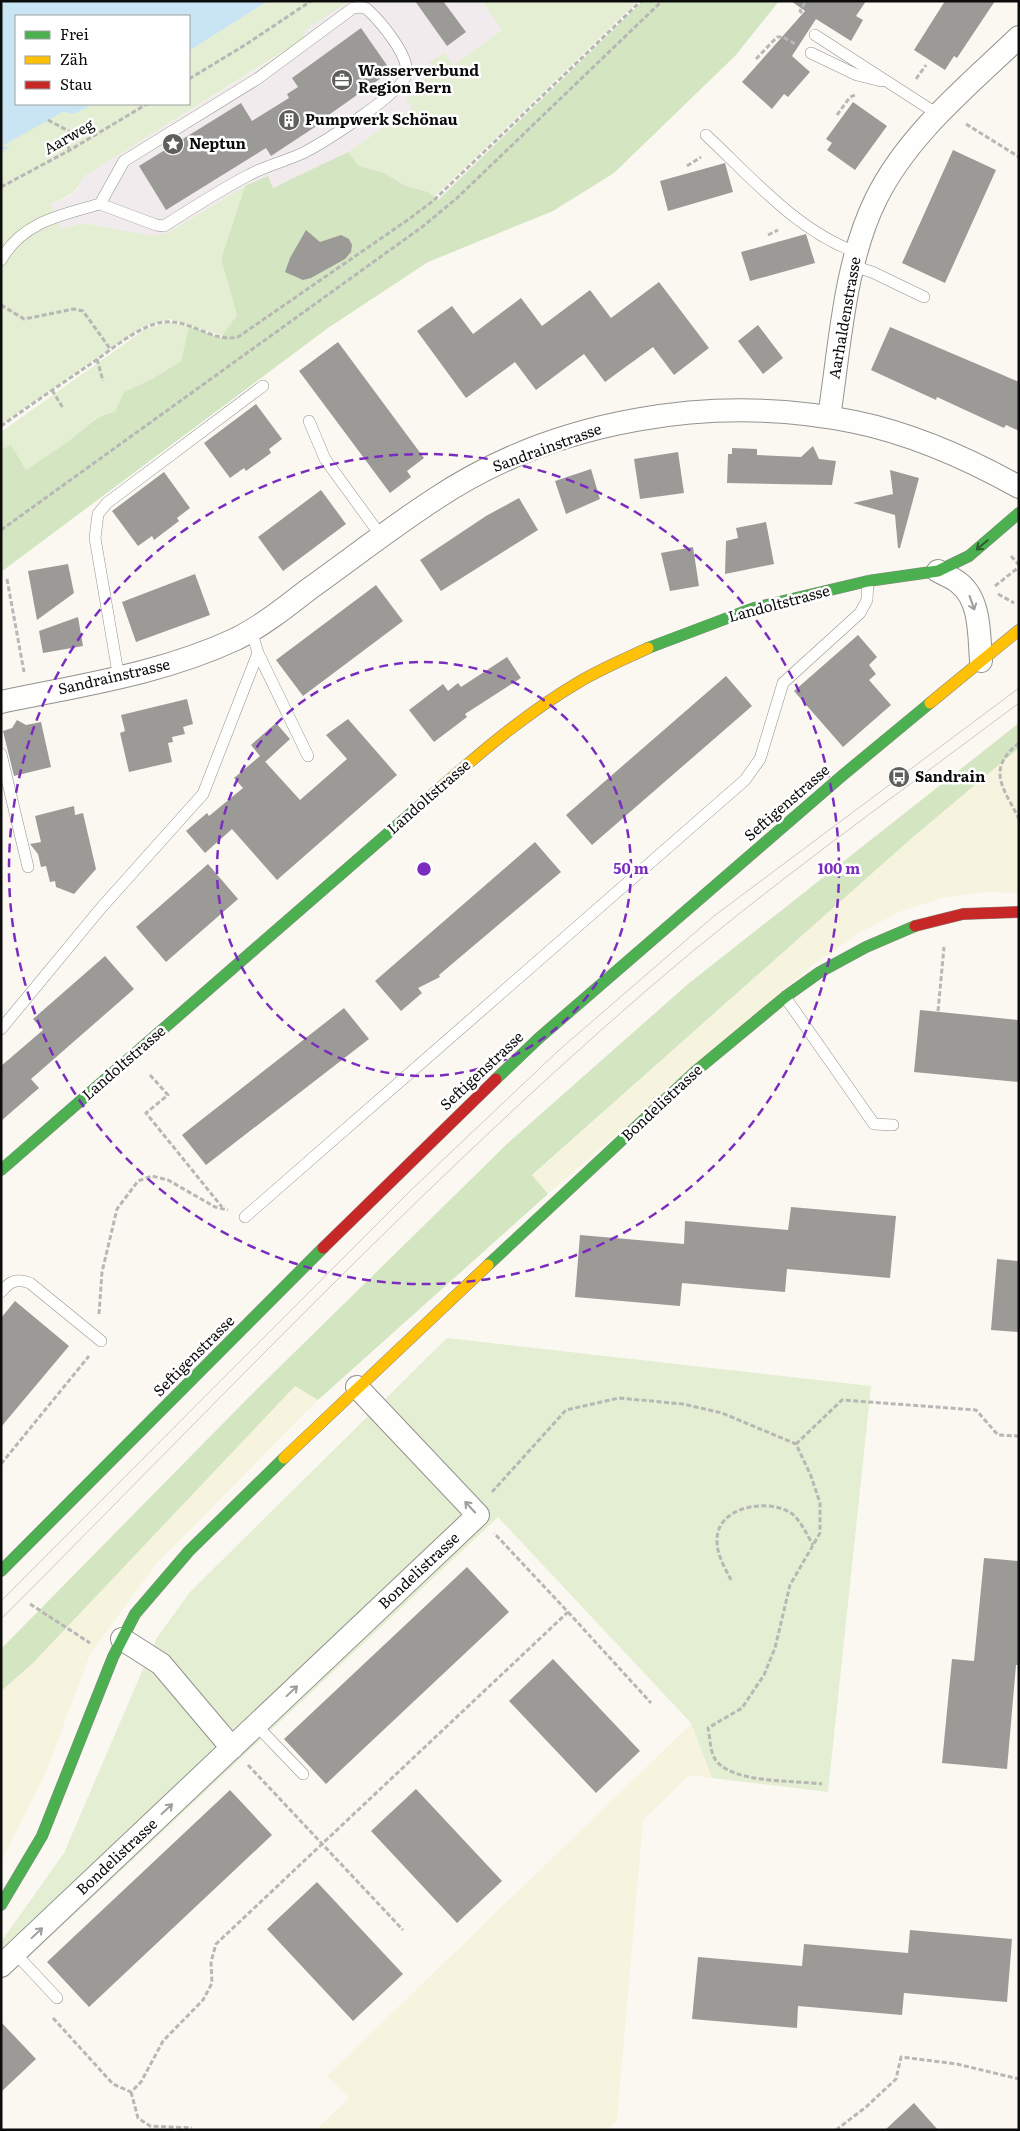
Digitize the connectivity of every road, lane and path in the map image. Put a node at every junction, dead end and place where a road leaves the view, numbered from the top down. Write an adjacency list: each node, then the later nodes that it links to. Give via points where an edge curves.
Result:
1 (311, 1): 10 (path)
2 (641, 1): 24 (path, via 433,201 238,337 222,337 196,327 169,322 158,323)
3 (662, 1): 35 (path, via 463,192 422,227)
4 (806, 1): 5 (path)
5 (802, 13)
6 (815, 35): 11 (lane)
7 (1019, 37): 13 (street, Aarhaldenstrasse)
8 (811, 53): 9 (path, via 783,37 777,37); 11 (lane, via 857,75)
9 (756, 59)
10 (190, 77)
11 (892, 84): 13 (lane)
12 (145, 105): 16 (path, Aarweg)
13 (942, 112): 17 (path); 20 (street, Aarhaldenstrasse, via 889,177 873,206)
14 (48, 120): 16 (path, via 78,136 65,142)
15 (706, 135): 20 (lane, via 792,215 843,247)
16 (70, 150): 18 (path, Aarweg)
17 (1019, 157)
18 (1, 187)
19 (100, 204): 19 (lane, via 124,161 257,79 353,8 367,9 404,56 406,76 398,90 324,142 251,174 164,226); 21 (lane, via 60,215 27,230 16,238)
20 (854, 259): 22 (lane, via 872,272); 30 (street, Aarhaldenstrasse)
21 (1, 260)
22 (924, 298)
23 (1, 305): 24 (path, via 24,319 74,309 83,311)
24 (111, 350): 25 (path)
25 (97, 359): 26 (path); 28 (path)
26 (103, 381)
27 (263, 386): 47 (lane, via 107,503 98,514 95,538)
28 (52, 390): 29 (path); 32 (path)
29 (63, 408)
30 (829, 417): 33 (street, Sandrainstrasse, via 883,429 924,443 978,464); 36 (street, Sandrainstrasse, via 781,412 695,413 624,422 584,432 487,469 436,498)
31 (309, 421): 36 (lane, via 325,459)
32 (1, 426)
33 (1019, 487)
34 (1019, 513): 38 (street, Landoltstrasse, one-way to 38, via 968,556)
35 (1, 530)
36 (382, 536): 42 (street, Sandrainstrasse)
37 (1019, 567): 41 (path)
38 (938, 571): 40 (street, Landoltstrasse); 45 (street, one-way to 45, via 959,582 973,602)
39 (6, 579): 46 (path)
40 (868, 581): 61 (street, Landoltstrasse, via 754,608 660,642 581,681 543,705 482,751); 63 (lane, via 867,600 860,613 783,684 760,759 744,780)
41 (996, 586)
42 (251, 630): 44 (lane); 47 (street, Sandrainstrasse, via 164,667)
43 (1019, 630): 45 (street, Seftigenstrasse)
44 (258, 653): 51 (lane); 58 (lane, via 203,794 101,908)
45 (981, 661): 72 (street, Seftigenstrasse, via 835,782 539,1038 381,1190)
46 (25, 678)
47 (119, 679): 48 (street, Sandrainstrasse)
48 (1, 702)
49 (1019, 743): 52 (path, via 1006,755 999,778)
50 (1, 754): 53 (lane)
51 (308, 756)
52 (1019, 820)
53 (28, 867)
54 (1019, 912): 55 (street, Bondelistrasse)
55 (946, 917): 56 (street, Bondelistrasse, via 909,928 866,947 820,972); 57 (path)
56 (785, 997): 60 (lane, via 874,1124); 66 (street, Bondelistrasse, via 697,1070)
57 (938, 1011)
58 (1, 1029)
59 (145, 1069): 62 (path, via 168,1094 146,1113)
60 (893, 1126)
61 (1, 1170)
62 (222, 1208): 63 (path); 65 (path, via 168,1180 152,1176 138,1181 117,1209 108,1246 99,1294 100,1310 94,1329)
63 (245, 1216)
64 (1, 1292): 65 (lane, via 12,1281 30,1283)
65 (101, 1341): 69 (path)
66 (357, 1387): 70 (street, one-way to 66); 76 (street, Bondelistrasse, via 189,1551 135,1614)
67 (1019, 1436): 68 (path, via 998,1435 976,1410 842,1400)
68 (796, 1444): 70 (path, via 722,1413 683,1404 619,1398 574,1408 566,1410 485,1500); 71 (path, via 820,1503 820,1533)
69 (1, 1464)
70 (478, 1515): 75 (path); 79 (street, Bondelistrasse, one-way to 70)
71 (813, 1545): 73 (path, via 792,1513 778,1507 746,1507 732,1513 716,1538 719,1555); 82 (path, via 790,1585 764,1675 742,1708 708,1728 715,1758 726,1769 743,1776)
72 (1, 1571)
73 (731, 1580)
74 (30, 1604): 77 (path)
75 (568, 1612): 78 (path); 83 (path)
76 (122, 1639): 80 (street, via 161,1664); 84 (street, Bondelistrasse, via 42,1836)
77 (94, 1647)
78 (651, 1703)
79 (256, 1725): 80 (street, Bondelistrasse); 81 (lane)
80 (232, 1748): 83 (path); 86 (street, Bondelistrasse, one-way to 80)
81 (303, 1774)
82 (822, 1784)
83 (322, 1844): 85 (path); 90 (path, via 216,1944 211,1962 212,1983 203,2000 163,2041 141,2082)
84 (1, 1905)
85 (403, 1930)
86 (8, 1959): 87 (lane)
87 (57, 1998)
88 (48, 2014): 90 (path, via 113,2084)
89 (1019, 2079): 92 (path, via 958,2064 901,2057 896,2079)
90 (131, 2092): 91 (path, via 138,2118 150,2126)
91 (192, 2128)
92 (836, 2130)

